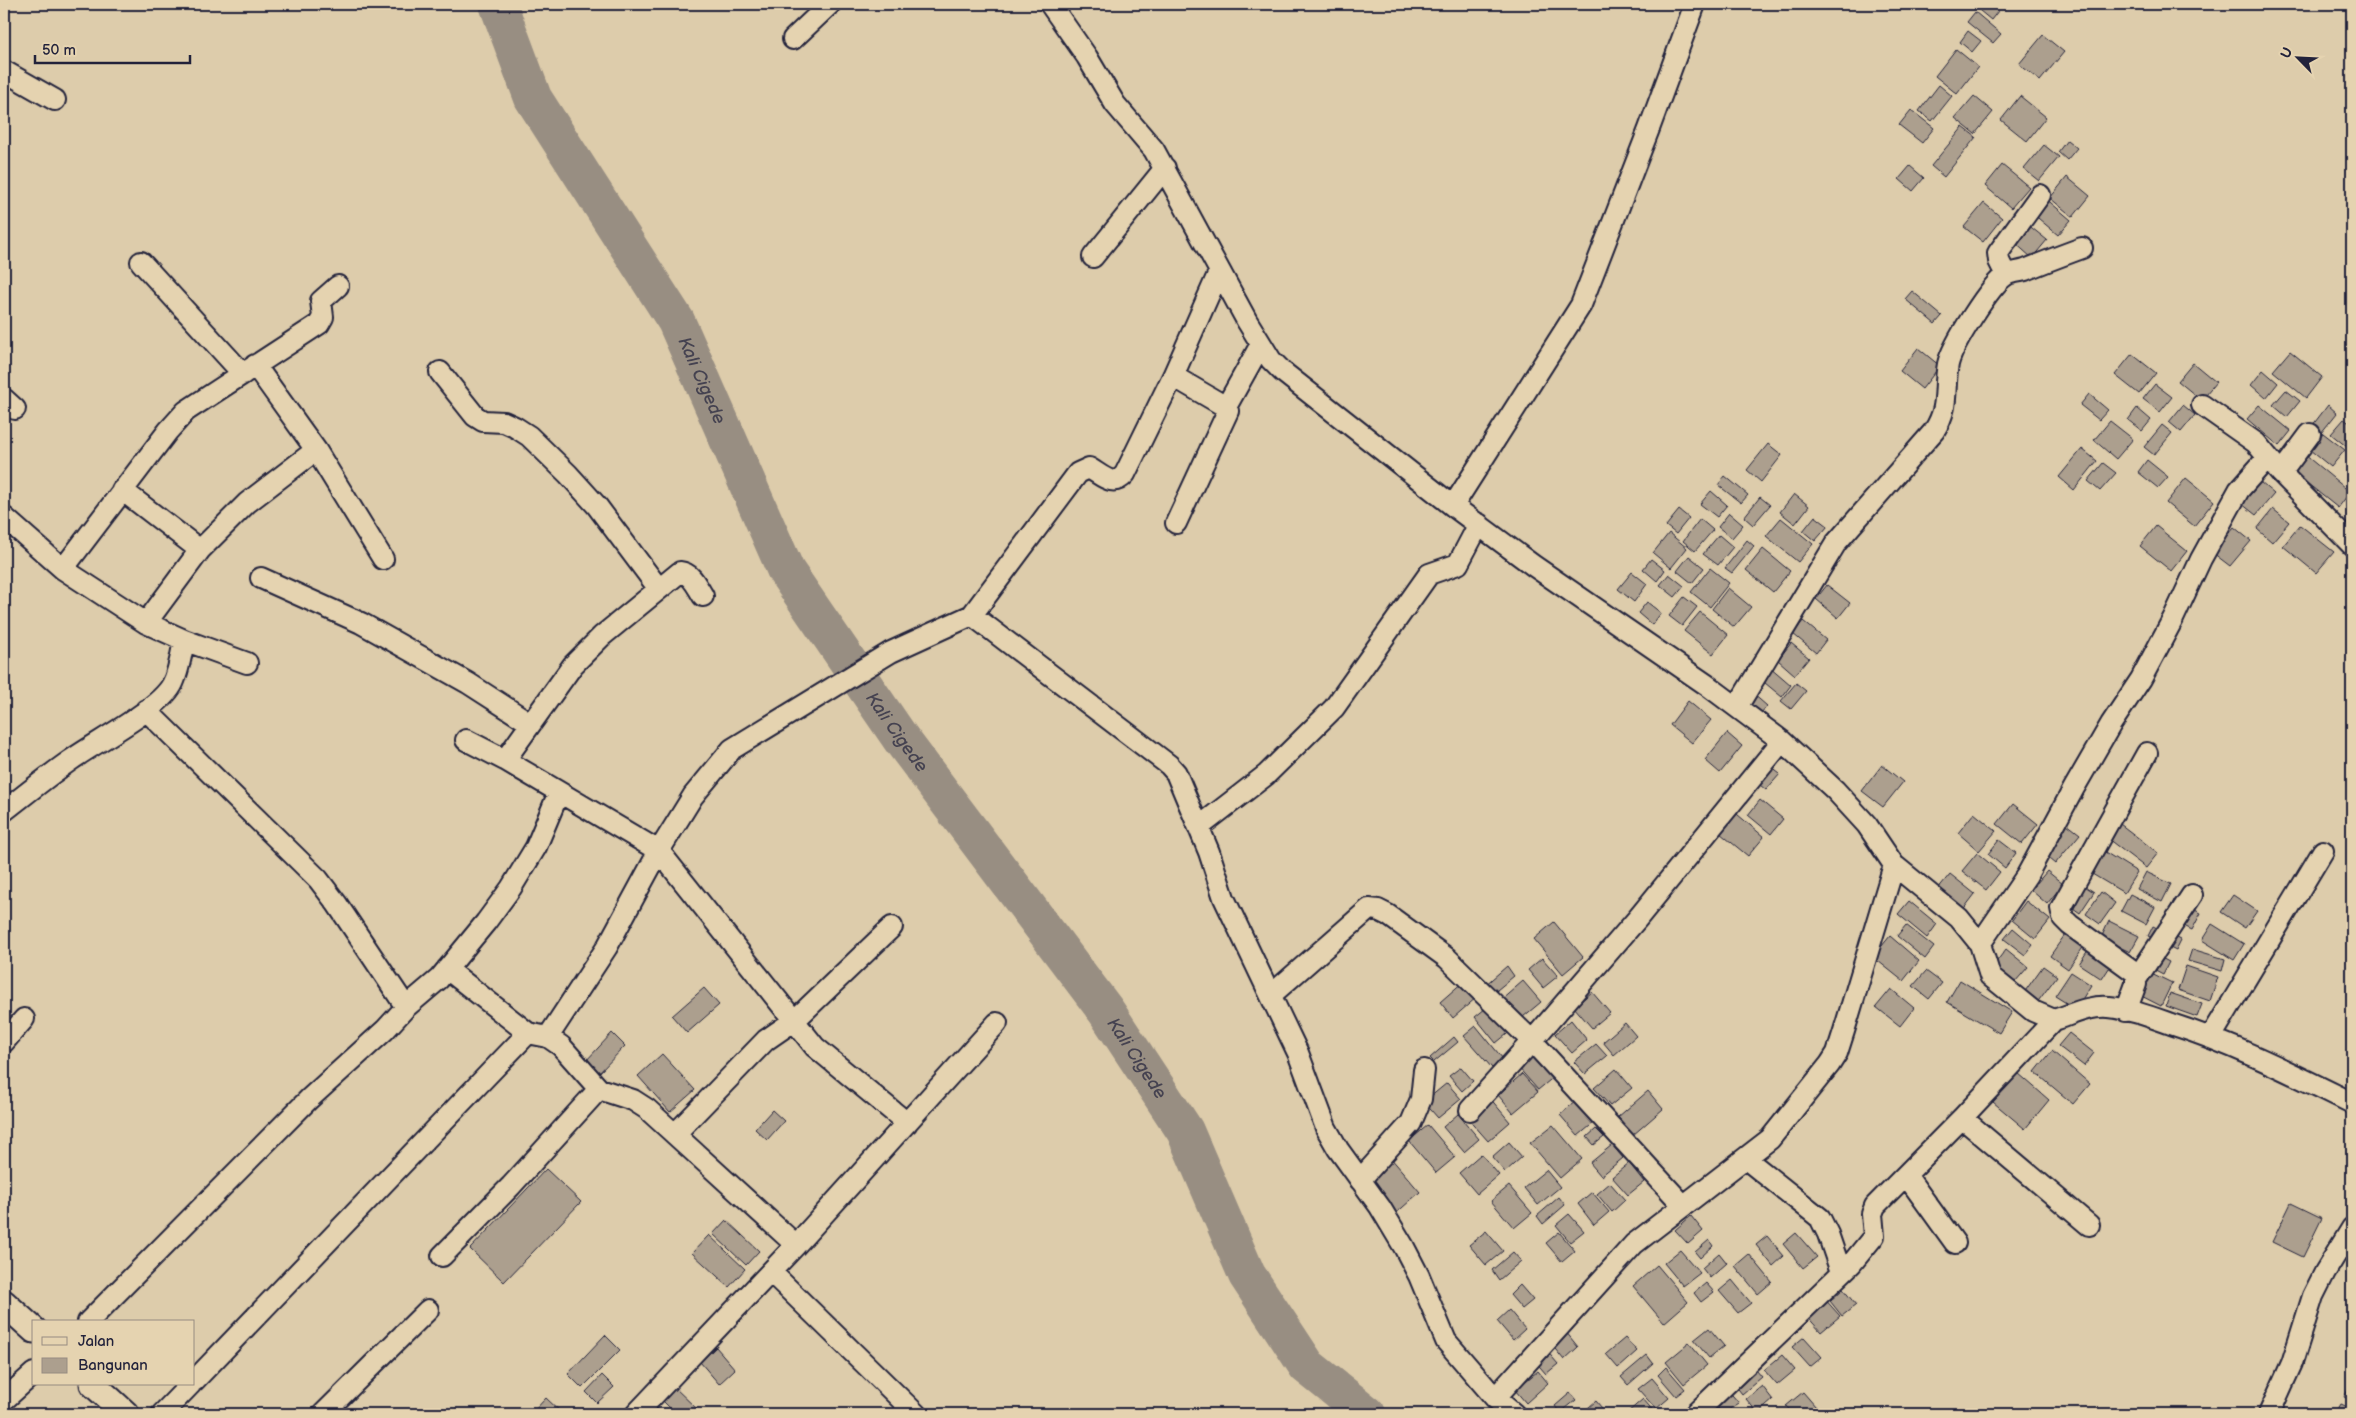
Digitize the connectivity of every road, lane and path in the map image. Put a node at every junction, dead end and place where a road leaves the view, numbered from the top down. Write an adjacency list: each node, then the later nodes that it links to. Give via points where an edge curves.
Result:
1 (830, 4): 4 (street)
2 (1050, 4): 7 (street, via 1115,104)
3 (1695, 4): 25 (street, via 1581,305)
4 (793, 39)
5 (4, 71): 6 (street)
6 (55, 100)
7 (1165, 168): 10 (street); 12 (street)
8 (2040, 195): 13 (street, via 1998,254)
9 (2082, 248): 13 (street)
10 (1093, 257)
11 (141, 262): 16 (street)
12 (1220, 272): 15 (street); 18 (street)
13 (2006, 276): 40 (street, via 1958,337 1951,352 1943,418 1836,543)
14 (338, 286): 16 (street, via 321,301 323,317 319,324)
15 (1262, 344): 20 (street); 25 (street, via 1282,372)
16 (249, 369): 22 (street); 24 (street, via 186,411)
17 (440, 372): 34 (street, via 475,416 483,421 515,426 568,474 597,506)
18 (1173, 376): 20 (street); 36 (street, via 1125,474 1114,482 1089,468 1078,473)
19 (2202, 405): 23 (street, via 2242,432)
20 (1226, 407): 27 (street, via 1227,416)
21 (2310, 434): 23 (street)
22 (316, 450): 30 (street, via 247,503); 31 (street)
23 (2274, 465): 29 (street); 55 (street, via 2239,490 2141,679 2078,780 2027,875)
24 (122, 490): 30 (street); 32 (street)
25 (1453, 506): 28 (street)
26 (4, 517): 32 (street)
27 (1176, 523)
28 (1478, 524): 40 (street); 49 (street, via 1460,562 1428,574 1334,708 1266,775)
29 (2352, 545)
30 (200, 550): 37 (street)
31 (383, 559)
32 (63, 569): 37 (street)
33 (261, 578): 42 (street, via 361,623 468,683)
34 (659, 589): 35 (street, via 684,572); 42 (street, via 572,665)
35 (702, 596)
36 (972, 615): 49 (street, via 1169,765 1180,781); 50 (street, via 890,652 732,749 693,796)
37 (146, 623): 38 (street)
38 (184, 640): 39 (street); 41 (street, via 172,686)
39 (247, 663)
40 (1737, 707): 44 (street)
41 (146, 710): 48 (street, via 69,761); 59 (street, via 318,879)
42 (530, 723): 46 (street)
43 (466, 740): 46 (street)
44 (1782, 741): 52 (street, via 1836,790 1867,825); 68 (street, via 1638,918)
45 (2147, 753): 57 (street, via 2061,908 2063,918 2070,925 2132,969)
46 (505, 760): 47 (street)
47 (559, 792): 50 (street); 56 (street, via 536,847 511,888)
48 (4, 811)
49 (1199, 827): 58 (street, via 1224,898)
50 (659, 851): 62 (street); 66 (street, via 607,947)
51 (2323, 851): 67 (street)
52 (1894, 865): 55 (street, via 1959,918); 77 (street, via 1837,1053 1770,1139)
53 (2192, 895): 57 (street)
54 (892, 927): 62 (street)
55 (1980, 944): 63 (street, via 1990,976 2033,1011)
56 (447, 969): 59 (street); 65 (street)
57 (2137, 978): 60 (street)
58 (1270, 996): 68 (street, via 1368,910 1374,909 1388,915 1446,958); 79 (street, via 1298,1053 1326,1128)
59 (406, 1007): 90 (street, via 309,1099)
60 (2126, 1011): 63 (street, via 2108,1007 2086,1009); 67 (street)
61 (24, 1019): 69 (street)
62 (794, 1020): 75 (street, via 824,1056 848,1072); 76 (street, via 766,1040)
63 (2054, 1020): 74 (street)
64 (997, 1022): 75 (street)
65 (528, 1033): 66 (street); 93 (street)
66 (548, 1037): 71 (street)
67 (2211, 1037): 72 (street)
68 (1532, 1041): 73 (street); 80 (street)
69 (4, 1042)
70 (1424, 1070): 79 (street, via 1421,1099 1411,1123)
71 (599, 1089): 76 (street, via 647,1108); 85 (street)
72 (2352, 1102)
73 (1470, 1110)
74 (1962, 1118): 78 (street); 81 (street)
75 (907, 1123): 84 (street)
76 (675, 1134): 84 (street)
77 (1746, 1159): 80 (street); 87 (street, via 1820,1218)
78 (1906, 1175): 83 (street); 87 (street, via 1872,1209 1874,1236)
79 (1360, 1180): 96 (street, via 1404,1246 1446,1341)
80 (1683, 1205): 96 (street, via 1634,1244)
81 (2089, 1225)
82 (2352, 1228): 105 (street, via 2313,1296 2292,1363)
83 (1955, 1243)
84 (796, 1245): 86 (street)
85 (442, 1256)
86 (771, 1272): 101 (street); 102 (street)
87 (1841, 1272): 104 (street)
88 (4, 1303): 91 (street)
89 (428, 1310): 100 (street)
90 (90, 1320)
91 (32, 1328)
92 (32, 1375): 97 (street)
93 (195, 1381)
94 (95, 1386): 98 (street)
95 (189, 1386): 99 (street)
96 (1495, 1398): 103 (street)
97 (4, 1400)
98 (126, 1414)
99 (162, 1414)
100 (323, 1414)
101 (636, 1414)
102 (916, 1414)
103 (1514, 1414)
104 (1695, 1414)
105 (2269, 1414)

